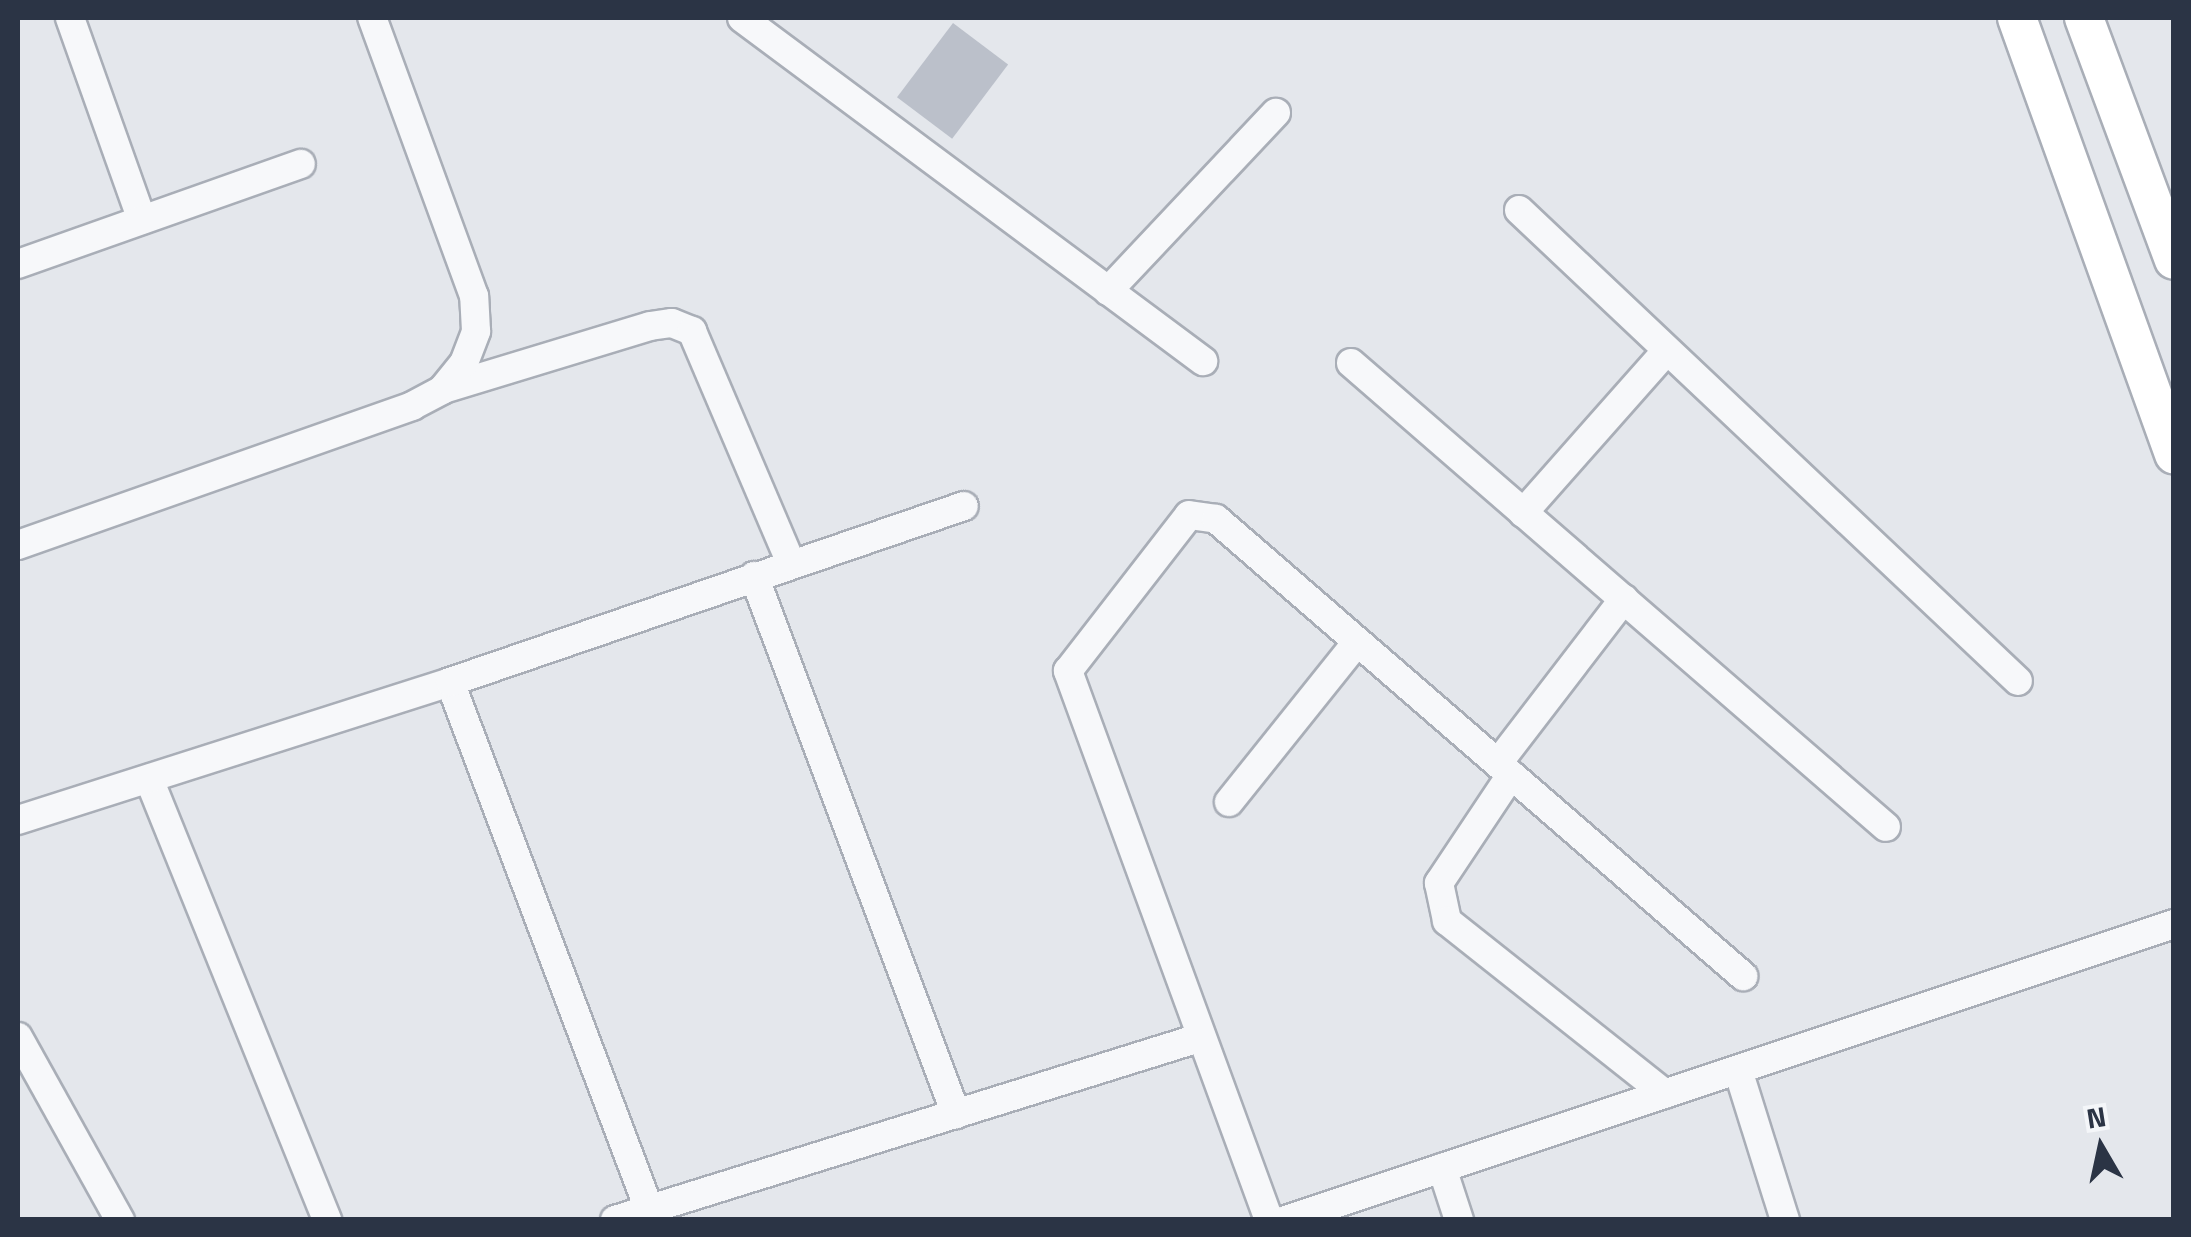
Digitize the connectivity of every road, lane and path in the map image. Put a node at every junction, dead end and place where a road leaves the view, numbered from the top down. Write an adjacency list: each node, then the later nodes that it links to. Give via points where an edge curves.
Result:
1 (70, 18): 9 (street)
2 (372, 18): 16 (street, via 474,296 476,330 464,363)
3 (742, 18): 12 (street)
4 (2017, 18): 17 (street)
5 (2084, 18): 10 (street)
6 (1276, 113): 12 (street)
7 (301, 164): 9 (street)
8 (1519, 210): 13 (street)
9 (142, 220): 11 (street)
10 (2174, 260)
11 (18, 264)
12 (1108, 290): 14 (street)
13 (1668, 350): 20 (street); 26 (street)
14 (1203, 361)
15 (1351, 363): 20 (street)
16 (442, 390): 21 (street); 22 (street, via 672,322 692,332)
17 (2168, 413): 18 (street)
18 (2174, 455)
19 (964, 506): 22 (street)
20 (1524, 512): 24 (street)
21 (18, 545)
22 (791, 564): 23 (street)
23 (754, 576): 27 (street); 39 (street)
24 (1624, 599): 28 (street); 32 (street)
25 (1357, 642): 28 (street); 30 (street); 36 (street, via 1203,514 1178,523 1070,663 1082,714)
26 (2018, 680)
27 (450, 682): 29 (street); 41 (street)
28 (1505, 769): 34 (street); 38 (street, via 1440,883 1447,921)
29 (149, 779): 31 (street); 43 (street)
30 (1229, 802)
31 (18, 820)
32 (1886, 827)
33 (2174, 924): 37 (street)
34 (1743, 976)
35 (18, 1037): 42 (street)
36 (1198, 1038): 39 (street); 45 (street)
37 (1738, 1070): 38 (street); 48 (street)
38 (1666, 1094): 40 (street)
39 (956, 1114): 41 (street)
40 (1442, 1168): 46 (street); 47 (street)
41 (650, 1209): 44 (street)
42 (120, 1220)
43 (327, 1220)
44 (616, 1220)
45 (1269, 1220)
46 (1286, 1220)
47 (1459, 1220)
48 (1785, 1220)

